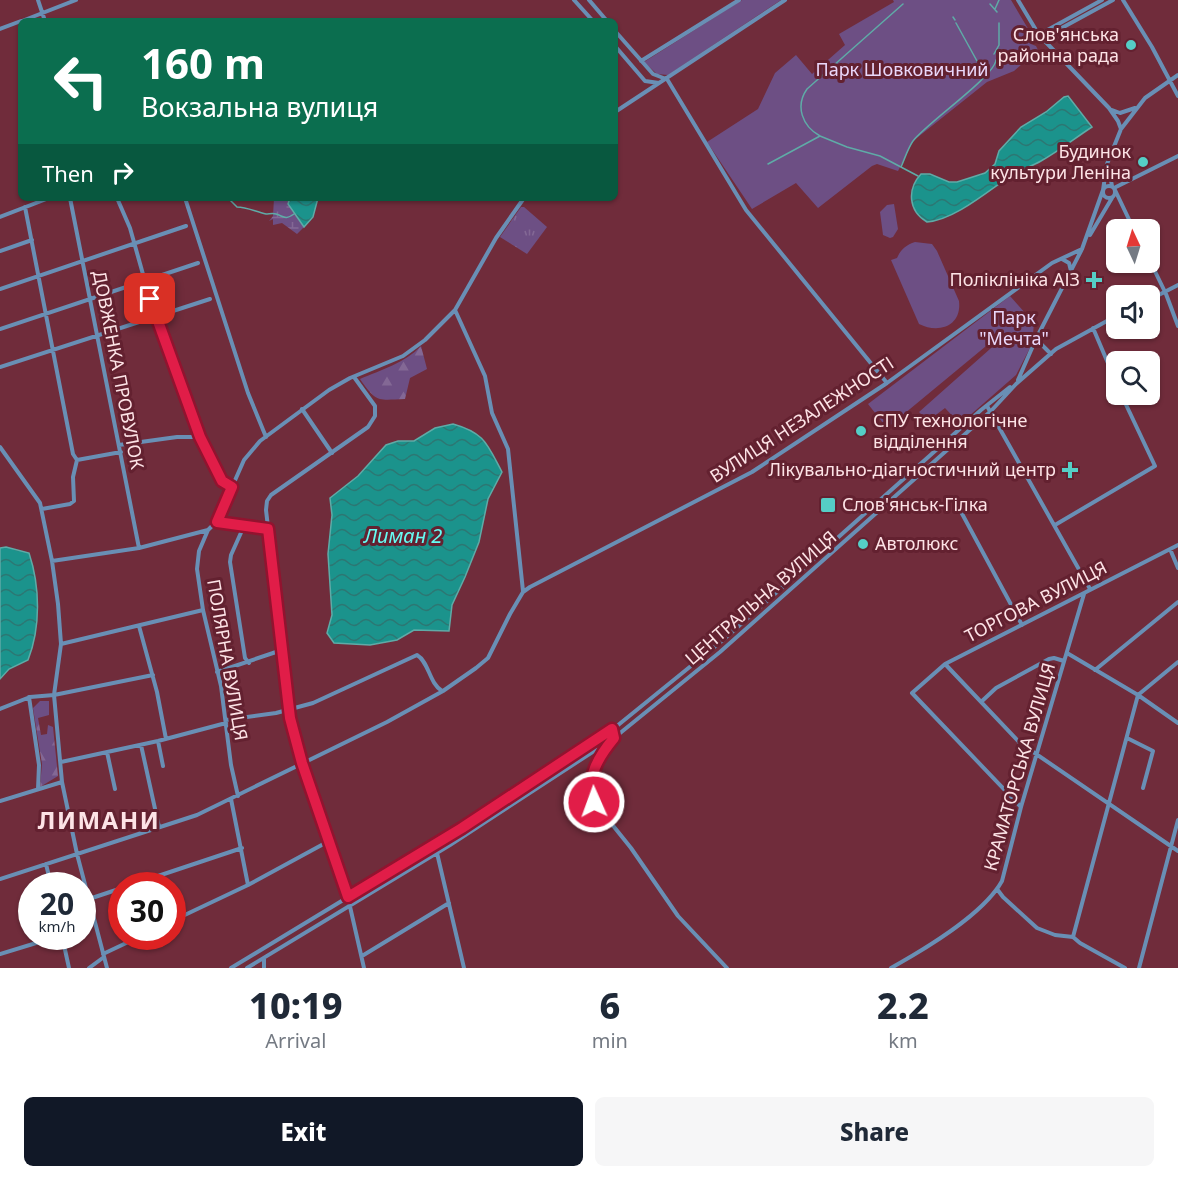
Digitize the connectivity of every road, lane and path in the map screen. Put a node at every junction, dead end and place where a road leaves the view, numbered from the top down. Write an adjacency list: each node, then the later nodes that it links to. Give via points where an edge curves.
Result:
1 (38, 0): 11 (street)
2 (76, 0): 11 (street)
3 (574, 0): 14 (street)
4 (589, 0): 15 (street)
5 (739, 0): 21 (street)
6 (785, 0): 23 (street)
7 (1018, 0): 18 (street)
8 (1113, 0): 10 (street)
9 (1123, 0): 24 (street)
10 (1102, 2): 18 (street)
11 (42, 14): 12 (street); 13 (street)
12 (30, 18)
13 (44, 18)
14 (590, 18)
15 (604, 18)
16 (18, 22): 17 (street)
17 (0, 29)
18 (1044, 33): 28 (street)
19 (618, 35): 21 (street)
20 (618, 50): 25 (street, via 645,81)
21 (641, 62): 23 (street, via 653,74)
22 (1178, 75): 24 (street)
23 (667, 79): 25 (street); 79 (street, via 746,210)
24 (1170, 79): 26 (street); 27 (street)
25 (660, 83): 29 (street)
26 (1178, 96)
27 (1138, 106): 28 (street, via 1120,113); 30 (street)
28 (1109, 108): 30 (street)
29 (618, 110)
30 (1121, 129): 32 (street)
31 (1178, 156): 33 (street)
32 (1107, 164): 33 (street); 34 (street)
33 (1114, 189): 34 (street, via 1107,186); 35 (street); 41 (street)
34 (1103, 190): 35 (street, via 1103,195); 48 (street)
35 (1111, 200): 41 (street); 48 (street)
36 (41, 201): 42 (street)
37 (71, 201): 51 (street, ДОВЖЕНКА ПРОВУЛОК)
38 (118, 201): 47 (street)
39 (186, 201): 86 (street)
40 (522, 201): 65 (street)
41 (1122, 205): 44 (street)
42 (25, 207): 43 (street); 46 (street)
43 (0, 217)
44 (1129, 219)
45 (186, 226): 47 (street)
46 (32, 240): 49 (street); 57 (street)
47 (134, 244): 51 (street); 58 (street)
48 (1082, 249): 50 (street, ВУЛИЦЯ НЕЗАЛЕЖНОСТІ); 52 (street)
49 (0, 251)
50 (1064, 258): 52 (street); 53 (street); 79 (street, ВУЛИЦЯ НЕЗАЛЕЖНОСТІ)
51 (83, 261): 57 (street); 63 (street, ДОВЖЕНКА ПРОВУЛОК)
52 (1077, 261): 53 (street); 55 (street)
53 (1069, 262): 55 (street)
54 (198, 263): 58 (street)
55 (1071, 272): 73 (street)
56 (1156, 273): 61 (street)
57 (39, 276): 60 (street); 66 (street)
58 (144, 281): 63 (street); 67 (street)
59 (1178, 285): 61 (street)
60 (0, 289)
61 (1165, 292): 62 (street); 69 (street)
62 (1160, 294)
63 (90, 299): 66 (street); 72 (street, ДОВЖЕНКА ПРОВУЛОК)
64 (210, 299): 67 (street)
65 (454, 310): 78 (street, via 426,340 404,356); 106 (street, via 485,376 492,413 508,449)
66 (46, 314): 71 (street); 74 (street)
67 (155, 316): 72 (street); 85 (street)
68 (1106, 321): 70 (street, ЦЕНТРАЛЬНА ВУЛИЦЯ)
69 (1178, 326)
70 (1093, 328): 75 (street, ЦЕНТРАЛЬНА ВУЛИЦЯ); 76 (street)
71 (0, 329)
72 (98, 335): 74 (street); 87 (street, ДОВЖЕНКА ПРОВУЛОК)
73 (1036, 339): 75 (street); 80 (street)
74 (53, 350): 77 (street); 91 (street)
75 (1051, 354): 80 (street, ЦЕНТРАЛЬНА ВУЛИЦЯ)
76 (1106, 359)
77 (0, 367)
78 (354, 377): 83 (street); 90 (street, via 374,402 375,416 368,427)
79 (887, 383): 106 (street, ВУЛИЦЯ НЕЗАЛЕЖНОСТІ, via 752,472)
80 (1016, 384): 82 (street, ЦЕНТРАЛЬНА ВУЛИЦЯ); 84 (street, ЦЕНТРАЛЬНА ВУЛИЦЯ)
81 (1126, 405): 96 (street, via 1155,466)
82 (987, 406): 84 (street); 131 (street, ЦЕНТРАЛЬНА ВУЛИЦЯ, via 723,640)
83 (302, 409): 86 (street); 90 (street)
84 (991, 411): 96 (street); 132 (street, ЦЕНТРАЛЬНА ВУЛИЦЯ, via 720,652)
85 (200, 437): 87 (street); 92 (street, via 222,481)
86 (266, 437): 92 (street, via 244,460)
87 (119, 445): 89 (street, ДОВЖЕНКА ПРОВУЛОК)
88 (0, 447): 94 (street)
89 (121, 452): 91 (street); 101 (street, ДОВЖЕНКА ПРОВУЛОК)
90 (332, 453): 98 (street, via 271,495 266,505)
91 (77, 460): 94 (street, via 74,501)
92 (232, 487): 95 (street)
93 (952, 497): 110 (street)
94 (42, 509): 103 (street)
95 (217, 522): 97 (street); 99 (street)
96 (1055, 525): 105 (street)
97 (244, 526): 98 (street); 117 (street, via 230,562 245,658)
98 (268, 529): 113 (street)
99 (208, 530): 101 (street); 109 (street, ПОЛЯРНА ВУЛИЦЯ, via 198,561)
100 (1178, 545): 102 (street, ТОРГОВА ВУЛИЦЯ)
101 (140, 548): 103 (street)
102 (1170, 549): 104 (street); 105 (street, ТОРГОВА ВУЛИЦЯ)
103 (52, 561): 112 (street)
104 (1178, 568)
105 (1090, 588): 107 (street, ТОРГОВА ВУЛИЦЯ)
106 (523, 592): 122 (street, via 488,658)
107 (1084, 593): 110 (street, ТОРГОВА ВУЛИЦЯ); 114 (street, КРАМАТОРСЬКА ВУЛИЦЯ)
108 (1178, 602): 119 (street)
109 (203, 610): 111 (street); 120 (street, ПОЛЯРНА ВУЛИЦЯ)
110 (1022, 625): 118 (street, ТОРГОВА ВУЛИЦЯ)
111 (139, 626): 112 (street); 121 (street)
112 (61, 644): 123 (street)
113 (282, 650): 117 (street); 128 (street)
114 (1067, 653): 115 (street, КРАМАТОРСЬКА ВУЛИЦЯ); 119 (street)
115 (1064, 661): 126 (street, via 1049,659 996,688); 138 (street, КРАМАТОРСЬКА ВУЛИЦЯ)
116 (1178, 662): 124 (street)
117 (249, 663): 120 (street)
118 (945, 664): 126 (street); 150 (street, ТОРГОВА ВУЛИЦЯ, via 912,693)
119 (1095, 669): 124 (street)
120 (217, 672): 129 (street, ПОЛЯРНА ВУЛИЦЯ)
121 (153, 675): 123 (street); 134 (street)
122 (443, 691): 128 (street, via 417,655 313,703); 140 (street)
123 (54, 694): 125 (street); 139 (street)
124 (1138, 695): 130 (street); 133 (street)
125 (29, 697): 127 (street); 144 (street, via 39,765)
126 (981, 702): 138 (street)
127 (0, 709)
128 (288, 709): 129 (street); 140 (street)
129 (226, 722): 134 (street); 146 (street, ПОЛЯРНА ВУЛИЦЯ)
130 (1178, 723)
131 (612, 729): 132 (street); 166 (street, ЦЕНТРАЛЬНА ВУЛИЦЯ)
132 (614, 738): 157 (street, ЦЕНТРАЛЬНА ВУЛИЦЯ); 187 (street, via 594,767 594,802 678,916)
133 (1126, 738): 143 (street, via 1153,751); 149 (street)
134 (166, 739): 135 (street)
135 (158, 741): 136 (street); 141 (street)
136 (141, 744): 137 (street); 152 (street)
137 (107, 752): 139 (street); 145 (street)
138 (1037, 755): 149 (street); 150 (street, КРАМАТОРСЬКА ВУЛИЦЯ)
139 (61, 762): 142 (street)
140 (302, 763): 146 (street); 153 (street)
141 (163, 766)
142 (62, 782): 144 (street); 158 (street)
143 (1143, 788)
144 (38, 789): 148 (street)
145 (115, 789)
146 (238, 796): 147 (street)
147 (231, 799): 152 (street); 155 (street)
148 (0, 801)
149 (1108, 805): 154 (street); 171 (street)
150 (1021, 807): 165 (street, КРАМАТОРСЬКА ВУЛИЦЯ, via 1005,875)
151 (1178, 820): 154 (street)
152 (159, 828): 158 (street)
153 (329, 841): 164 (street); 166 (street)
154 (1171, 846): 156 (street); 190 (street)
155 (242, 848): 162 (street); 164 (street)
156 (1178, 851)
157 (437, 853): 167 (street); 168 (street, ЦЕНТРАЛЬНА ВУЛИЦЯ)
158 (77, 854): 159 (street); 161 (street)
159 (46, 864): 160 (street); 163 (street)
160 (48, 872)
161 (82, 872)
162 (170, 872)
163 (0, 879)
164 (248, 885): 169 (street)
165 (997, 889): 171 (street, via 1037,928); 188 (street, КРАМАТОРСЬКА ВУЛИЦЯ, via 924,950)
166 (348, 897): 168 (street); 182 (street, ЦЕНТРАЛЬНА ВУЛИЦЯ)
167 (449, 903): 177 (street); 186 (street)
168 (349, 906): 177 (street); 178 (street, ЦЕНТРАЛЬНА ВУЛИЦЯ)
169 (186, 914)
170 (96, 926): 176 (street)
171 (1073, 937): 189 (street)
172 (18, 949): 175 (street)
173 (64, 950): 179 (street)
174 (115, 950): 176 (street)
175 (0, 954)
176 (104, 956): 180 (street); 181 (street)
177 (362, 956): 185 (street)
178 (264, 958): 183 (street, ЦЕНТРАЛЬНА ВУЛИЦЯ); 184 (street)
179 (69, 968)
180 (89, 968)
181 (107, 968)
182 (231, 968)
183 (247, 968)
184 (264, 968)
185 (364, 968)
186 (464, 968)
187 (727, 968)
188 (891, 968)
189 (1125, 968)
190 (1139, 968)

